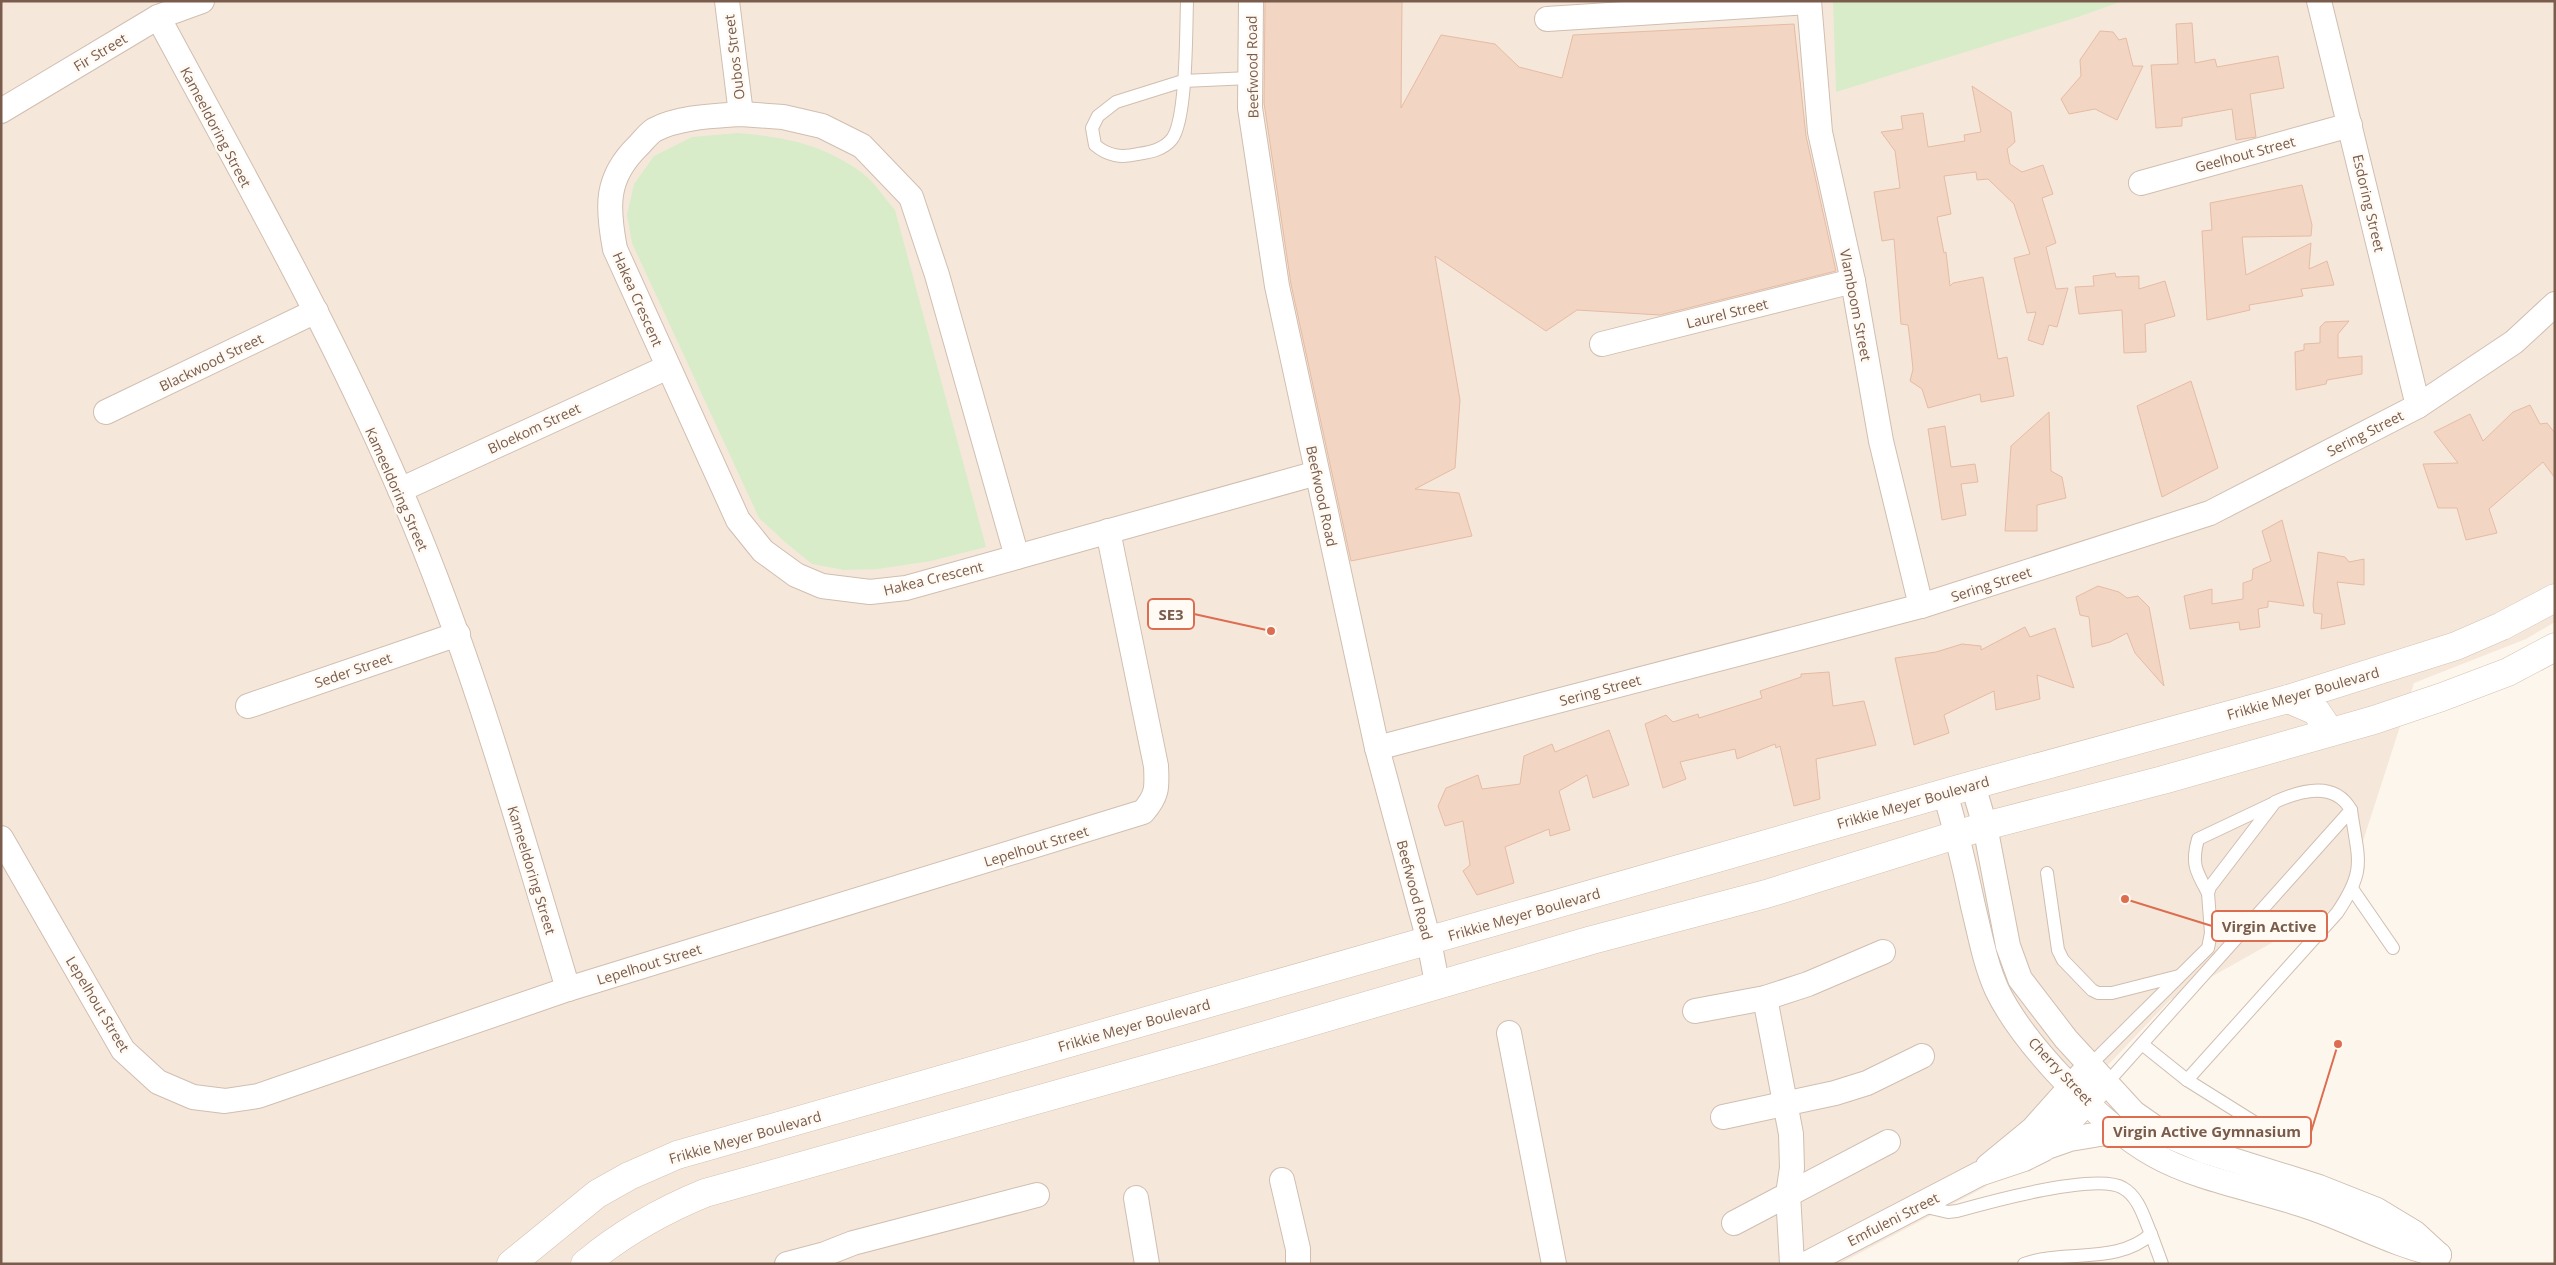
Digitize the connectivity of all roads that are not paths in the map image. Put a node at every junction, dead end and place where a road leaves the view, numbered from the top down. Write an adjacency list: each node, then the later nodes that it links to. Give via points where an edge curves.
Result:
1 (202, 1): 7 (street, Fir Street)
2 (727, 1): 12 (street, Oubos Street)
3 (1187, 1): 10 (lane)
4 (1251, 1): 9 (street, Beefwood Road)
5 (2319, 1): 13 (street, Esdoring Street)
6 (1809, 2): 8 (street); 15 (street, Vlamboom Street, via 1820,132)
7 (158, 18): 11 (street, Fir Street); 17 (street, Kameeldoring Street)
8 (1548, 19)
9 (1250, 78): 10 (lane); 22 (street, Beefwood Road, via 1250,108 1276,286)
10 (1183, 81): 10 (lane, via 1178,122 1172,138 1157,150 1126,157 1105,153 1095,145 1092,128 1098,116 1116,102)
11 (1, 111)
12 (741, 114): 19 (street, Hakea Crescent, via 693,118 654,131 623,160 611,187 609,217 615,249); 25 (street, Hakea Crescent, via 783,117 830,130 862,146 910,197 937,275)
13 (2350, 124): 14 (street, Geelhout Street); 20 (street, Esdoring Street)
14 (2141, 183)
15 (1853, 281): 18 (street, Laurel Street); 27 (street, Vlamboom Street, via 1881,441)
16 (2555, 304): 20 (street, Sering Street, via 2514,342)
17 (316, 311): 21 (street, Blackwood Street); 23 (street, Kameeldoring Street)
18 (1602, 344)
19 (668, 367): 23 (street, Bloekom Street); 25 (street, Hakea Crescent, via 738,520 763,551 796,575 822,586 870,592 906,588)
20 (2418, 406): 27 (street, Sering Street, via 2210,513)
21 (106, 412)
22 (1317, 472): 24 (street, Hakea Crescent); 33 (street, Beefwood Road)
23 (400, 490): 28 (street, Kameeldoring Street)
24 (1108, 531): 25 (street, Hakea Crescent); 49 (street, Lepelhout Street, via 1156,766 1154,800 1144,812)
25 (1017, 557)
26 (2555, 598): 30 (street, Frikkie Meyer Boulevard, via 2456,646)
27 (1921, 606): 33 (street, Sering Street)
28 (458, 634): 31 (street, Seder Street); 49 (street, Kameeldoring Street)
29 (2555, 647): 32 (street, via 2508,672 2442,697)
30 (2288, 699): 32 (street, via 2316,711); 34 (street, Frikkie Meyer Boulevard)
31 (248, 706)
32 (2330, 732): 38 (street)
33 (1377, 748): 44 (street, Beefwood Road)
34 (1973, 785): 35 (street, Frikkie Meyer Boulevard); 38 (street, Cherry Street)
35 (1945, 793): 39 (street, Cherry Street); 44 (street, Frikkie Meyer Boulevard)
36 (2276, 802): 37 (lane, via 2322,790 2345,800); 43 (lane, via 2213,881); 43 (lane, via 2198,839 2194,866)
37 (2351, 810): 42 (lane, via 2359,865); 53 (lane)
38 (1985, 826): 39 (street); 55 (street, Cherry Street, via 2008,946 2020,979)
39 (1957, 835): 48 (street, via 1766,894); 58 (street, Cherry Street, via 1984,952 1997,990 2036,1046)
40 (1, 838): 49 (street, Lepelhout Street, via 123,1050 158,1082 193,1097 225,1101 258,1096)
41 (2048, 873): 47 (lane, via 2058,950 2063,960 2092,990 2112,993)
42 (2353, 890): 45 (lane); 56 (lane, via 2337,914)
43 (2208, 893): 47 (lane, via 2210,942)
44 (1429, 941): 48 (street, Beefwood Road); 77 (street, Frikkie Meyer Boulevard, via 676,1155 597,1194)
45 (2393, 948)
46 (1883, 952): 50 (street, via 1808,984)
47 (2182, 975): 55 (lane)
48 (1437, 983): 78 (street, via 1211,1051 706,1193 652,1217 609,1243)
49 (568, 989)
50 (1765, 998): 51 (street); 60 (street)
51 (1695, 1011)
52 (1509, 1033): 82 (street)
53 (2142, 1044): 56 (lane); 57 (lane)
54 (1922, 1056): 60 (street, via 1867,1083)
55 (2089, 1066): 57 (street, Cherry Street); 58 (street, Emfuleni Street)
56 (2187, 1080): 62 (lane)
57 (2106, 1084): 59 (street, Emfuleni Street); 76 (street, Cherry Street, via 2134,1113 2164,1134 2204,1151 2318,1187 2377,1210 2415,1233)
58 (2070, 1085): 59 (street, Cherry Street); 66 (street, Emfuleni Street, via 2033,1129)
59 (2088, 1102): 63 (street, Cherry Street); 65 (street, Emfuleni Street)
60 (1786, 1104): 61 (street); 68 (street, via 1792,1152)
61 (1723, 1117)
62 (2262, 1127)
63 (2118, 1131): 65 (street, via 2070,1139); 76 (street, Cherry Street, via 2154,1155 2194,1172 2312,1208 2408,1248)
64 (1888, 1142): 68 (street)
65 (2044, 1149): 66 (street, Emfuleni Street)
66 (1979, 1174): 71 (street, Emfuleni Street)
67 (1282, 1180): 81 (street, via 1298,1249)
68 (1788, 1194): 72 (street); 83 (street)
69 (1037, 1195): 74 (street)
70 (1136, 1198): 80 (street)
71 (1919, 1205): 73 (lane, via 1957,1211 2102,1182 2123,1188 2135,1199); 75 (street, Emfuleni Street)
72 (1734, 1223)
73 (2151, 1234): 85 (lane, via 2140,1244 2114,1253 2040,1258); 86 (lane)
74 (855, 1253): 79 (street, via 825,1254)
75 (1834, 1257): 84 (street, Emfuleni Street)
76 (2444, 1259)
77 (511, 1264)
78 (585, 1264)
79 (787, 1264)
80 (1147, 1264)
81 (1298, 1264)
82 (1554, 1264)
83 (1792, 1264)
84 (1806, 1264)
85 (2024, 1264)
86 (2162, 1264)

